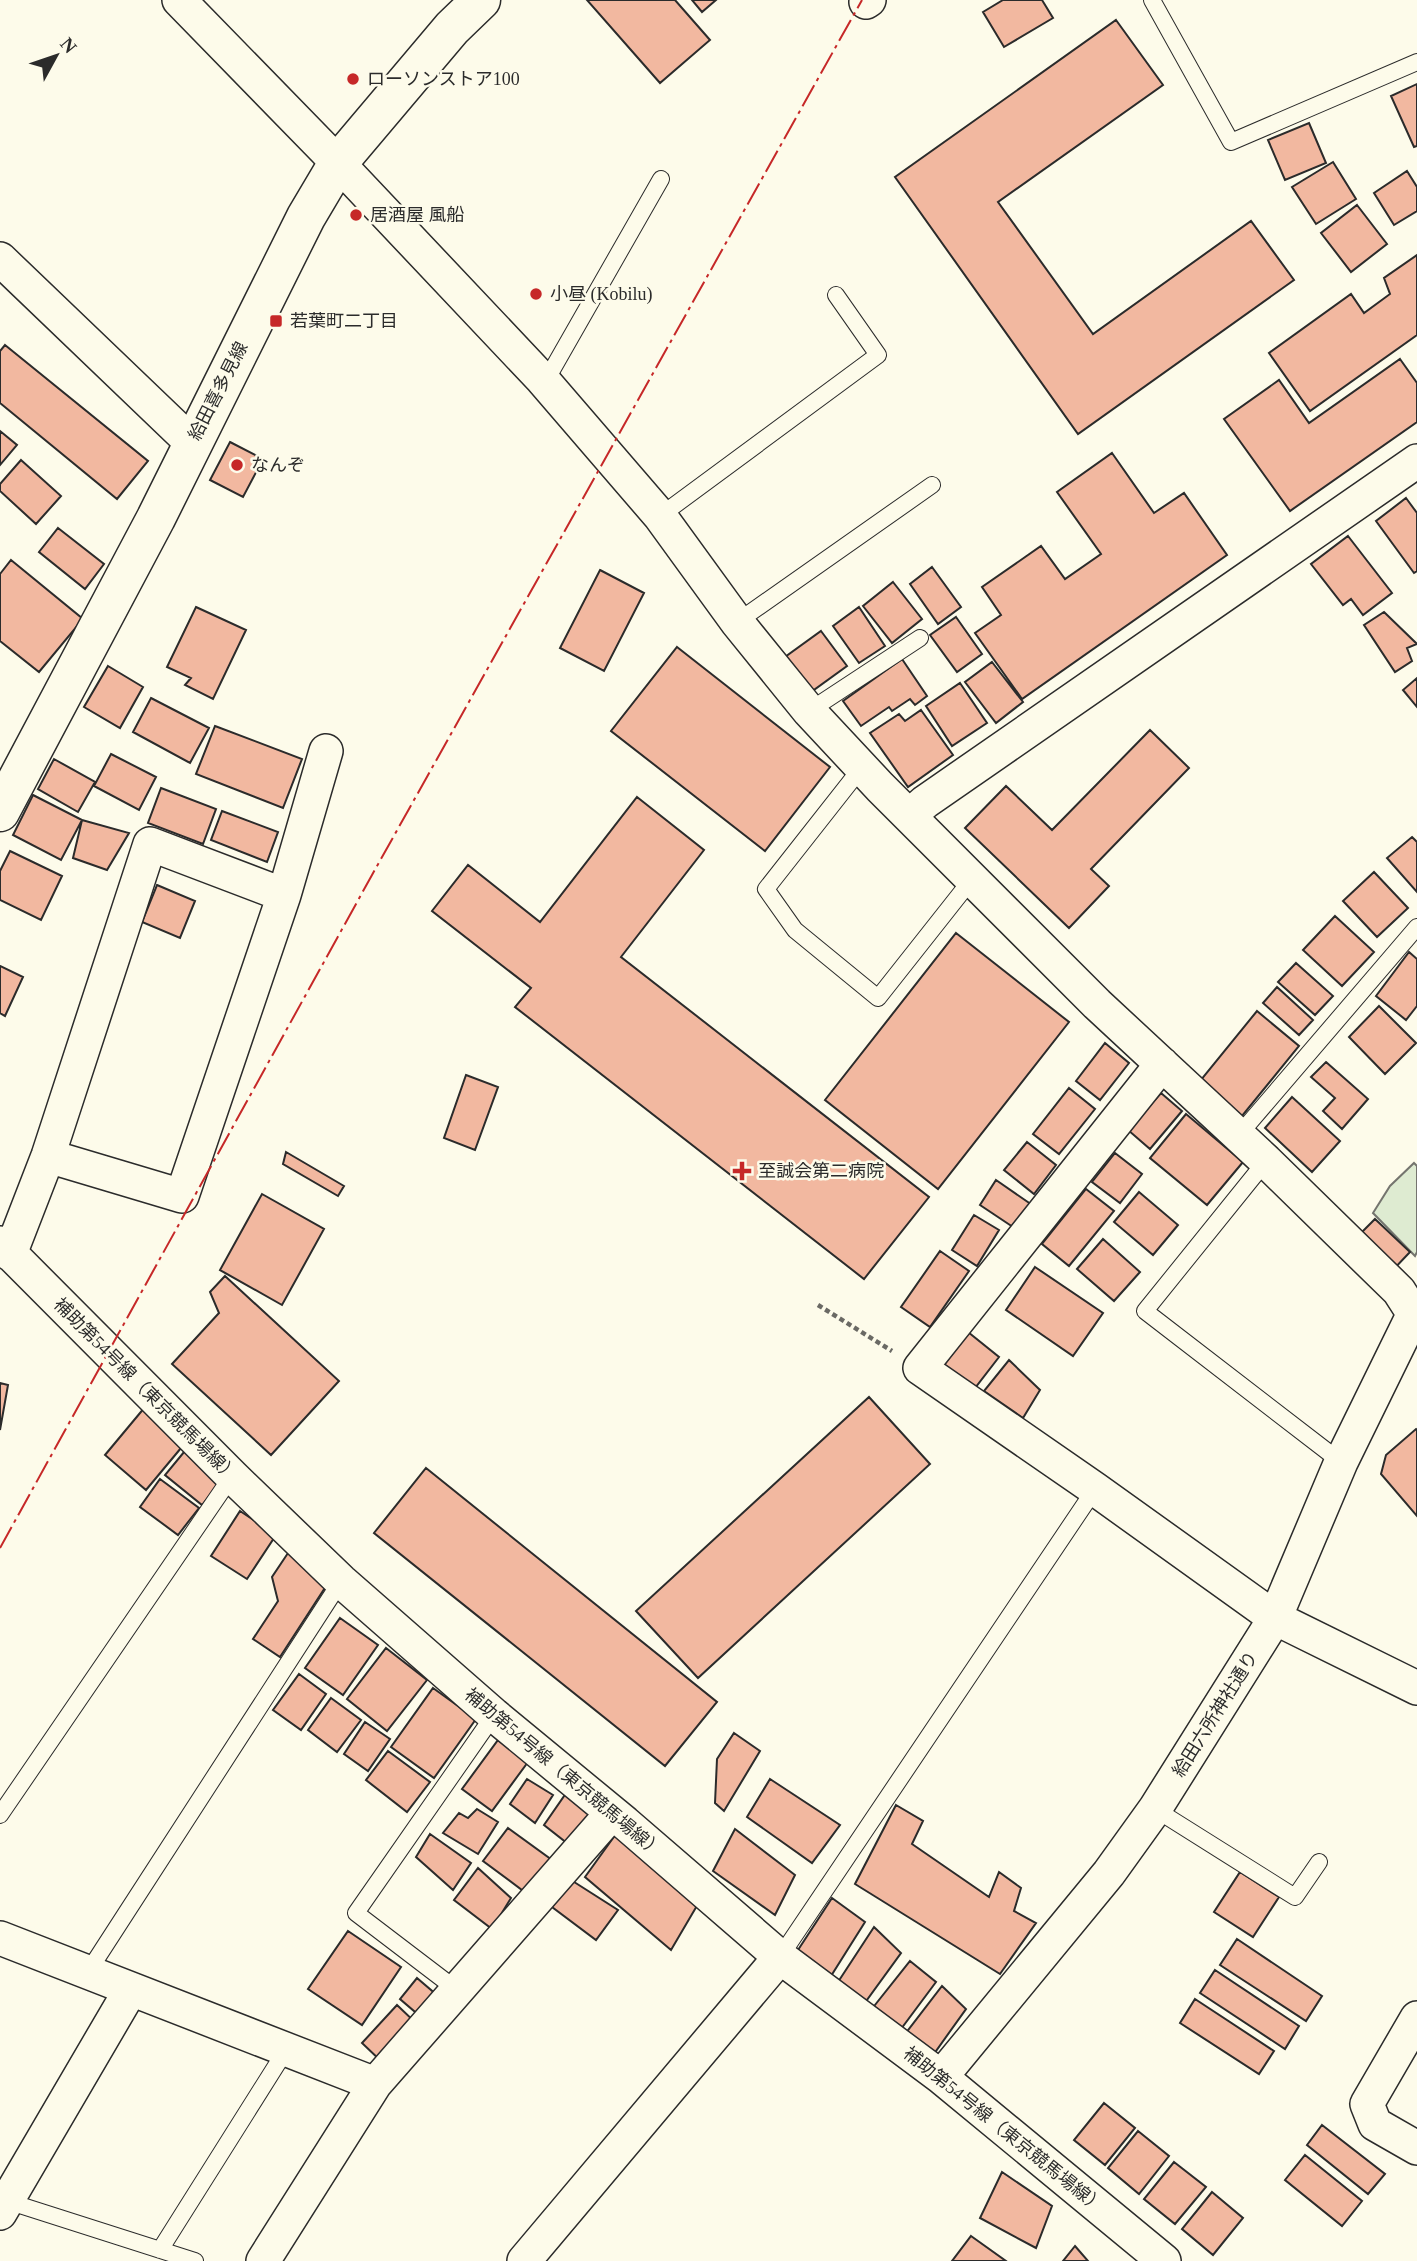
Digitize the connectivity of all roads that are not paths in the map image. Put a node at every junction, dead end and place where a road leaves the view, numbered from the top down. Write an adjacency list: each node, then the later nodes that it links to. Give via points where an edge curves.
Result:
1 (179, 0): 5 (street)
2 (481, 0): 5 (street, 給田喜多見線)
3 (1152, 0): 4 (lane, via 1231,142)
4 (1417, 62)
5 (338, 163): 9 (street, via 439,260); 10 (street, 給田喜多見線)
6 (661, 179): 9 (lane, via 552,370)
7 (0, 259): 10 (street)
8 (836, 295): 13 (lane, via 877,355)
9 (542, 379): 13 (street)
10 (192, 443): 19 (street, 給田喜多見線)
11 (1417, 461): 20 (street)
12 (932, 485): 14 (lane)
13 (660, 516): 14 (street)
14 (737, 622): 16 (street)
15 (920, 638): 16 (lane)
16 (809, 710): 18 (street)
17 (326, 751): 22 (street)
18 (862, 767): 20 (street); 21 (lane, via 766,889 795,930 878,998)
19 (0, 812)
20 (909, 817): 21 (street)
21 (972, 879): 24 (street)
22 (284, 895): 26 (street, via 182,1196); 26 (street, via 150,844)
23 (1415, 934): 25 (lane)
24 (1161, 1064): 25 (street); 32 (street, via 919,1368)
25 (1238, 1136): 27 (street)
26 (48, 1156): 28 (street)
27 (1266, 1161): 29 (street); 30 (lane, via 1145,1311)
28 (5, 1249): 31 (street, 補助第54号線（東京競馬場線）)
29 (1416, 1313): 30 (street, 給田六所神社通り)
30 (1341, 1462): 34 (street, 給田六所神社通り)
31 (232, 1476): 33 (street, 補助第54号線（東京競馬場線）); 39 (lane)
32 (1095, 1489): 34 (street); 42 (lane)
33 (341, 1581): 36 (street, 補助第54号線（東京競馬場線）); 43 (lane)
34 (1275, 1618): 35 (street); 37 (street, 給田六所神社通り)
35 (1417, 1688)
36 (494, 1715): 38 (street, 補助第54号線（東京競馬場線）); 45 (lane, via 356,1913)
37 (1155, 1809): 40 (lane, via 1295,1897); 48 (street, 給田六所神社通り, via 1109,1873)
38 (612, 1813): 42 (street, 補助第54号線（東京競馬場線）); 45 (street)
39 (0, 1815)
40 (1319, 1863)
41 (0, 1938): 43 (street)
42 (780, 1957): 48 (street, 補助第54号線（東京競馬場線）); 55 (street)
43 (88, 1972): 44 (street)
44 (131, 1989): 47 (street); 51 (street)
45 (457, 1990): 49 (street)
46 (1417, 2018): 50 (street, via 1367,2104 1375,2124)
47 (286, 2050): 49 (street); 52 (lane)
48 (941, 2077): 56 (street, 補助第54号線（東京競馬場線）)
49 (375, 2084): 54 (street)
50 (1417, 2148)
51 (4, 2207): 52 (lane)
52 (160, 2250): 53 (lane)
53 (195, 2261)
54 (264, 2261)
55 (524, 2261)
56 (1164, 2261)

